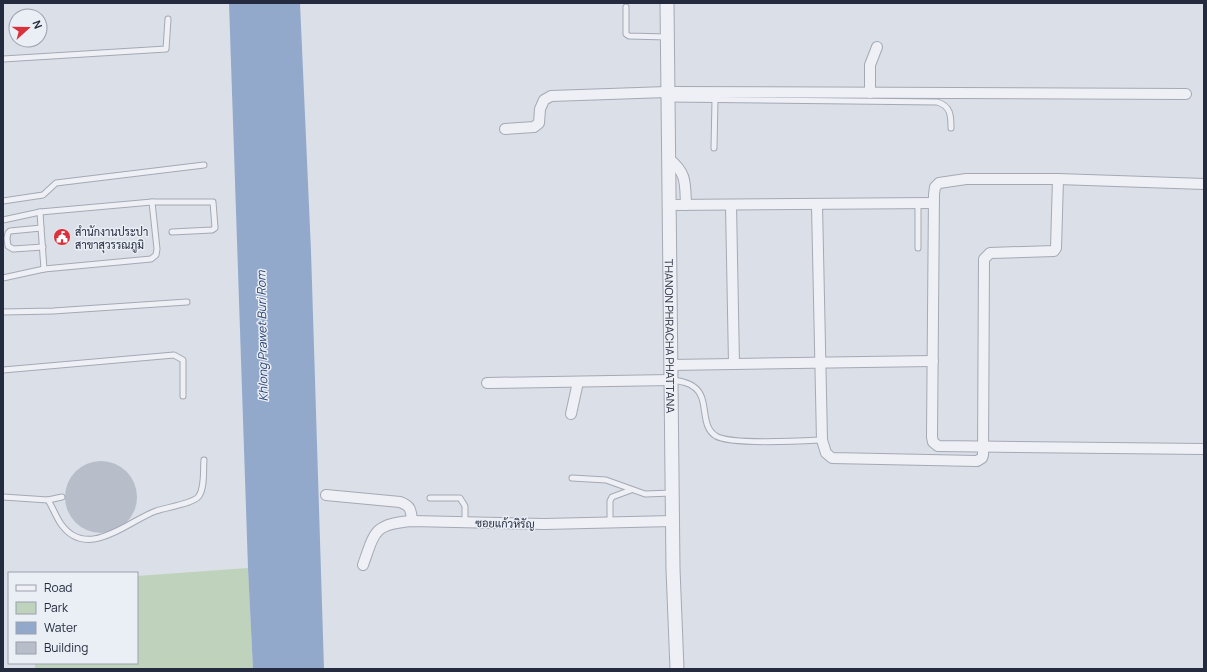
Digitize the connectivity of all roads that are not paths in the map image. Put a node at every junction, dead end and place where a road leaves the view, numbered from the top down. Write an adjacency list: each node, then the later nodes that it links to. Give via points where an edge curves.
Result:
1 (667, 3): 4 (street, THANON PHRACHA PHATTANA)
2 (626, 7): 4 (lane, via 626,34)
3 (168, 19): 6 (lane, via 167,47 164,50)
4 (668, 37): 9 (street, THANON PHRACHA PHATTANA)
5 (876, 47): 7 (street, via 870,65)
6 (3, 59)
7 (870, 94): 8 (street); 9 (street)
8 (1186, 94)
9 (668, 96): 10 (lane); 12 (street, via 551,96 544,100 540,108 539,123 534,127); 14 (street, THANON PHRACHA PHATTANA)
10 (715, 100): 11 (lane, via 937,102 946,106 949,111); 13 (lane)
11 (951, 128)
12 (505, 129)
13 (714, 148)
14 (669, 158): 22 (street, via 685,178); 25 (street, THANON PHRACHA PHATTANA)
15 (204, 164): 18 (lane, via 56,183 43,195)
16 (1058, 179): 17 (street); 21 (street, via 946,181 935,187); 47 (street, via 1054,251 990,253 984,259)
17 (1204, 184)
18 (3, 200)
19 (152, 202): 26 (lane); 29 (lane, via 213,202 215,228); 32 (lane, via 156,256 151,259)
20 (918, 203): 21 (street); 24 (street); 31 (lane)
21 (934, 203): 36 (street)
22 (686, 205): 23 (street); 25 (street)
23 (731, 205): 24 (street); 38 (street)
24 (817, 205): 37 (street)
25 (669, 206): 39 (street, THANON PHRACHA PHATTANA)
26 (40, 212): 27 (lane); 28 (lane)
27 (3, 220)
28 (41, 228): 30 (lane); 30 (lane, via 10,232 7,238 8,246 13,249)
29 (172, 232)
30 (43, 247): 32 (lane)
31 (918, 248)
32 (44, 269): 33 (lane)
33 (3, 278)
34 (187, 302): 35 (lane)
35 (3, 312)
36 (933, 360): 37 (street); 47 (street, via 933,442 938,446)
37 (820, 362): 38 (street); 46 (street)
38 (734, 364): 39 (street)
39 (671, 365): 41 (street, THANON PHRACHA PHATTANA)
40 (3, 370): 44 (lane, via 174,355 183,360)
41 (671, 380): 42 (street); 46 (lane, via 696,388 702,400 708,427 715,436 727,440); 52 (street, THANON PHRACHA PHATTANA)
42 (578, 382): 43 (street); 45 (street)
43 (487, 383)
44 (183, 396)
45 (571, 414)
46 (822, 440): 47 (street, via 826,454 832,458 977,461 982,458)
47 (983, 447): 48 (street)
48 (1204, 449)
49 (204, 460): 57 (lane, via 202,491 198,497 149,514 104,537 87,540 77,538 62,525)
50 (572, 478): 51 (lane, via 606,480)
51 (631, 490): 52 (lane, via 645,494); 61 (lane, via 612,497)
52 (672, 493): 59 (street, THANON PHRACHA PHATTANA)
53 (326, 495): 58 (street, via 400,502 411,509)
54 (3, 497): 57 (lane)
55 (62, 497): 57 (lane)
56 (430, 498): 60 (lane, via 460,498 465,506)
57 (48, 500)
58 (412, 521): 60 (street, ซอยแก้วหิรัญ); 62 (street, ซอยแก้วหิรัญ, via 382,527 372,540)
59 (672, 521): 61 (street, ซอยแก้วหิรัญ); 63 (street, THANON PHRACHA PHATTANA)
60 (465, 522): 61 (street, ซอยแก้วหิรัญ)
61 (610, 523)
62 (363, 565)
63 (677, 669)

